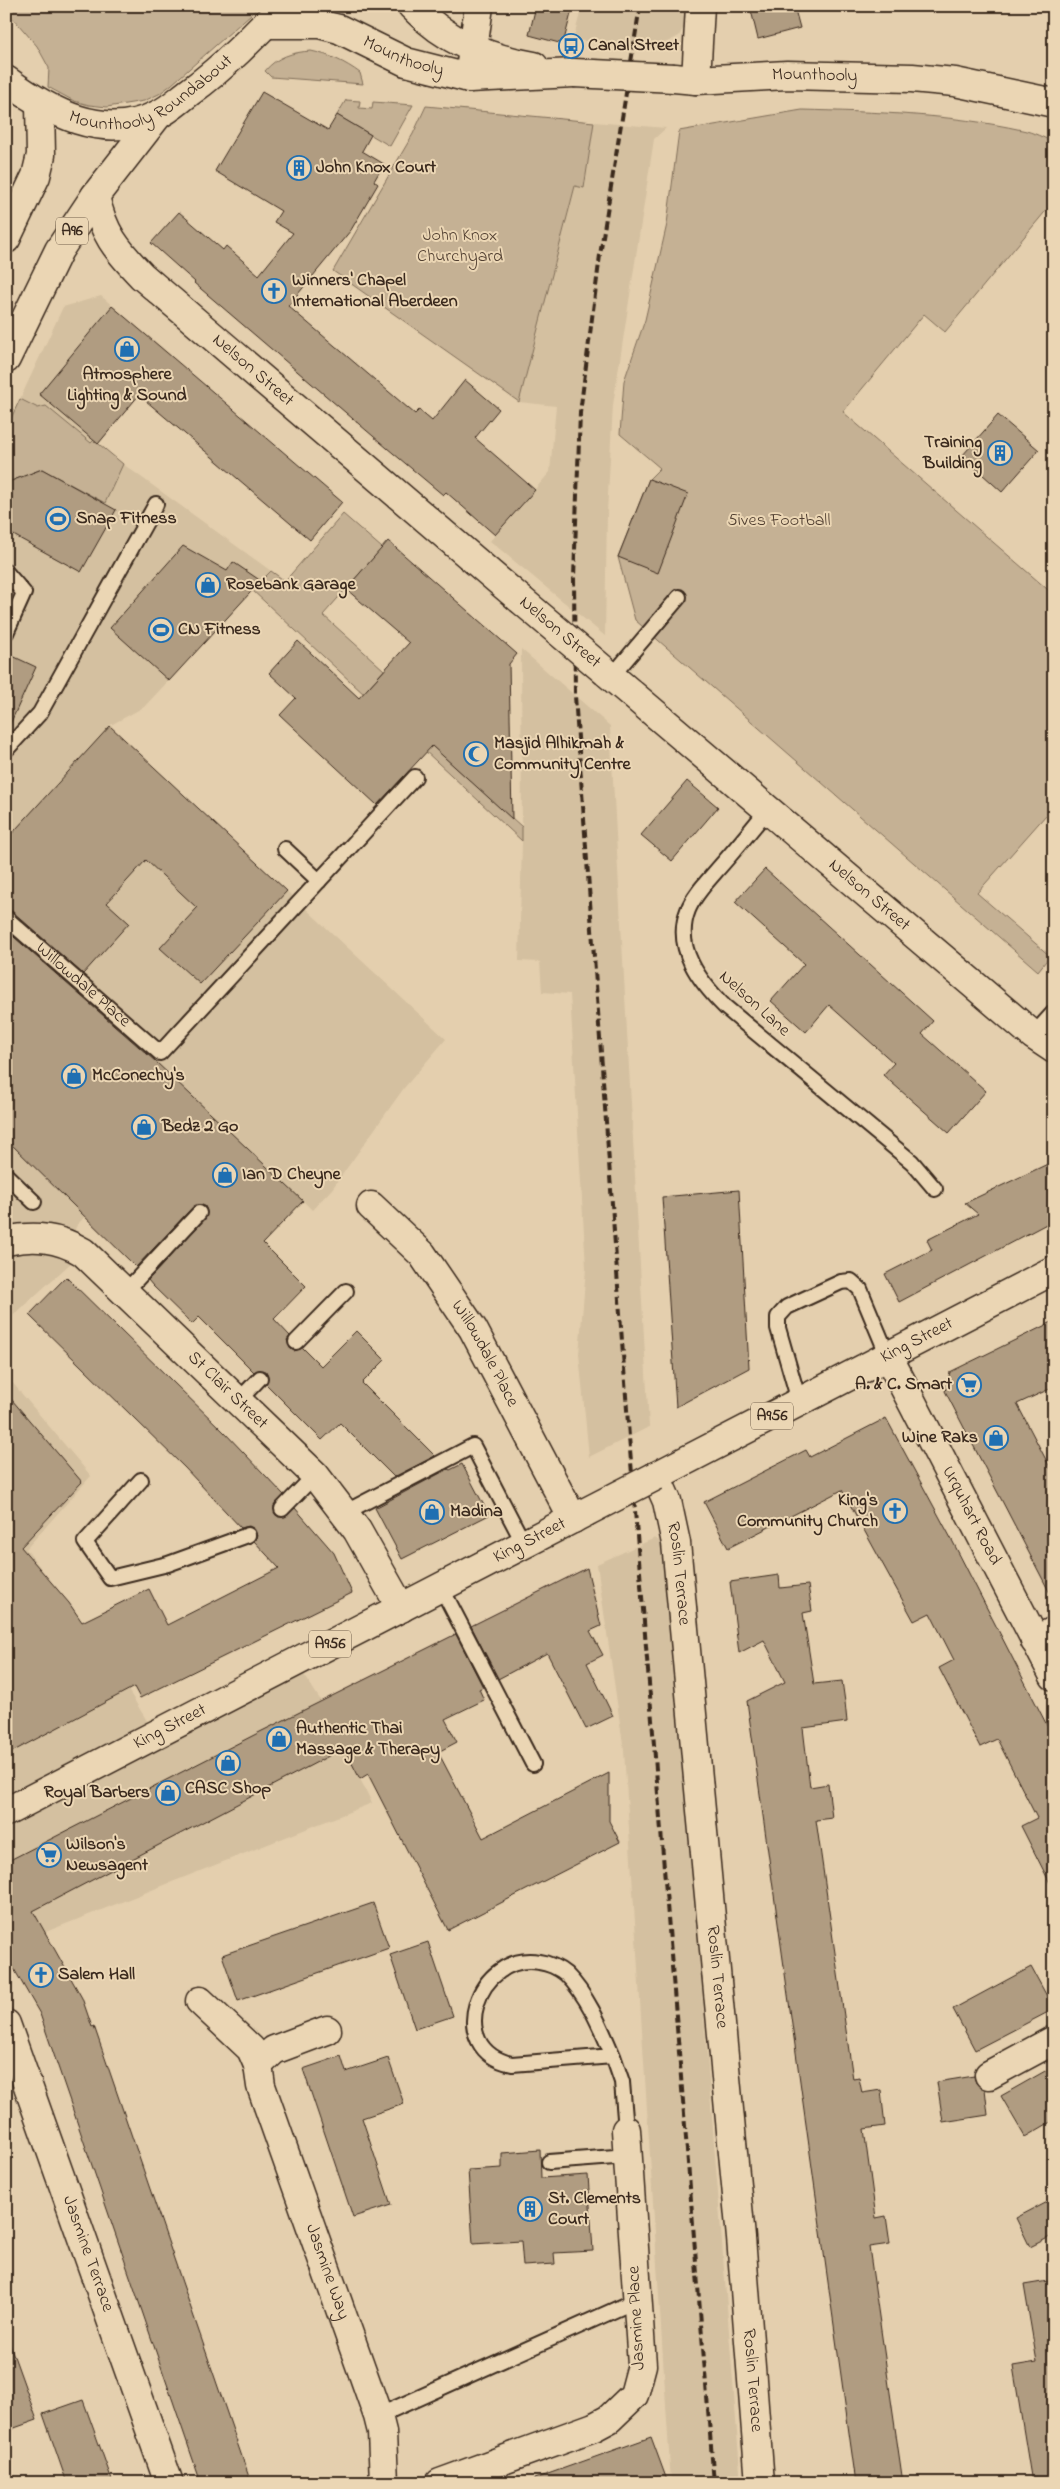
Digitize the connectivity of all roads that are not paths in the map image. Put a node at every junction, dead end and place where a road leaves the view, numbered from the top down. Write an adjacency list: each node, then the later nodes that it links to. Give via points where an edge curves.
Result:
1 (412, 6): 5 (street, Mounthooly, via 435,27)
2 (479, 6): 5 (street)
3 (700, 6): 8 (street)
4 (275, 15): 7 (street, Mounthooly, via 339,29 406,62); 12 (street, Mounthooly Roundabout / A96, via 205,81)
5 (473, 50): 6 (street, Mounthooly, via 518,63); 7 (street)
6 (574, 73): 7 (street, Mounthooly); 8 (street, Mounthooly, bridge)
7 (469, 78)
8 (685, 79): 10 (street, Mounthooly, via 778,75 912,78 955,82)
9 (6, 80): 11 (street, Mounthooly Roundabout / A96)
10 (1054, 103)
11 (40, 104): 12 (street, Mounthooly Roundabout / A96, via 59,114 96,124 135,124); 14 (street, via 42,134 38,169)
12 (158, 115): 13 (street, A96)
13 (95, 196): 15 (street, A96, via 59,250); 20 (street, Nelson Street, bridge, via 99,216 110,240 142,276)
14 (6, 239)
15 (6, 359)
16 (156, 504): 21 (lane, via 40,712)
17 (6, 572): 19 (lane, via 24,593)
18 (678, 597): 20 (lane)
19 (6, 633)
20 (609, 674): 23 (street, Nelson Street)
21 (6, 750)
22 (415, 777): 25 (lane)
23 (769, 808): 28 (street, Nelson Street); 30 (lane, Nelson Lane, via 688,910 684,931 686,952 694,970 725,1007 912,1162)
24 (285, 849): 25 (lane)
25 (319, 881): 26 (lane, Willowdale Place, via 160,1053)
26 (6, 918)
27 (1054, 1012): 28 (lane)
28 (1044, 1042)
29 (7, 1177): 31 (lane)
30 (936, 1189)
31 (34, 1202)
32 (371, 1206): 48 (street, Willowdale Place, via 422,1254 473,1329)
33 (199, 1213): 37 (lane)
34 (6, 1241): 37 (street, St Clair Street, via 51,1238 69,1244 83,1252)
35 (1054, 1270): 39 (street, King Street / A956)
36 (346, 1291): 38 (lane)
37 (125, 1292): 41 (street, St Clair Street)
38 (296, 1342)
39 (888, 1356): 42 (street, King Street / A956); 42 (lane, via 860,1289 851,1281 842,1282 787,1308 778,1317 778,1328); 53 (street, Urquhart Road)
40 (260, 1378): 41 (lane)
41 (239, 1400): 43 (street, St Clair Street)
42 (800, 1401): 44 (street, King Street / A956)
43 (315, 1475): 46 (lane); 47 (street, St Clair Street)
44 (656, 1476): 48 (street, King Street / A956, bridge); 71 (street, Roslin Terrace, via 667,1501 676,1543 741,2238)
45 (142, 1480): 49 (lane, via 85,1542 110,1578 168,1564)
46 (282, 1509)
47 (344, 1513): 50 (lane, via 473,1446); 52 (street, St Clair Street, via 357,1530)
48 (579, 1515): 50 (street, King Street / A956)
49 (248, 1535)
50 (524, 1544): 51 (street, King Street / A956)
51 (441, 1587): 52 (street, King Street / A956); 55 (lane)
52 (400, 1608): 56 (street, King Street / A956)
53 (1045, 1636): 54 (street, Urquhart Road)
54 (1054, 1676)
55 (533, 1764)
56 (6, 1812)
57 (200, 2002): 62 (street, Jasmine Way, via 251,2049)
58 (7, 2029): 68 (street, Jasmine Terrace)
59 (327, 2030): 62 (street, via 274,2050)
60 (1054, 2040): 63 (street)
61 (613, 2056): 61 (lane, Jasmine Place, via 512,2064 498,2061 487,2054 478,2041 474,2013 478,1997 497,1972 513,1964 530,1960 547,1963 564,1973 577,1987); 64 (lane, Jasmine Place, via 622,2082)
62 (258, 2065): 67 (street, Jasmine Way, via 261,2086)
63 (989, 2075)
64 (627, 2143): 65 (lane); 66 (street, Jasmine Place)
65 (549, 2162)
66 (637, 2300): 67 (lane); 70 (street, Jasmine Place, via 642,2365 634,2395 621,2409 594,2427)
67 (378, 2416): 69 (street, Jasmine Way, via 382,2432)
68 (168, 2483)
69 (384, 2483)
70 (440, 2483)
71 (760, 2483)

